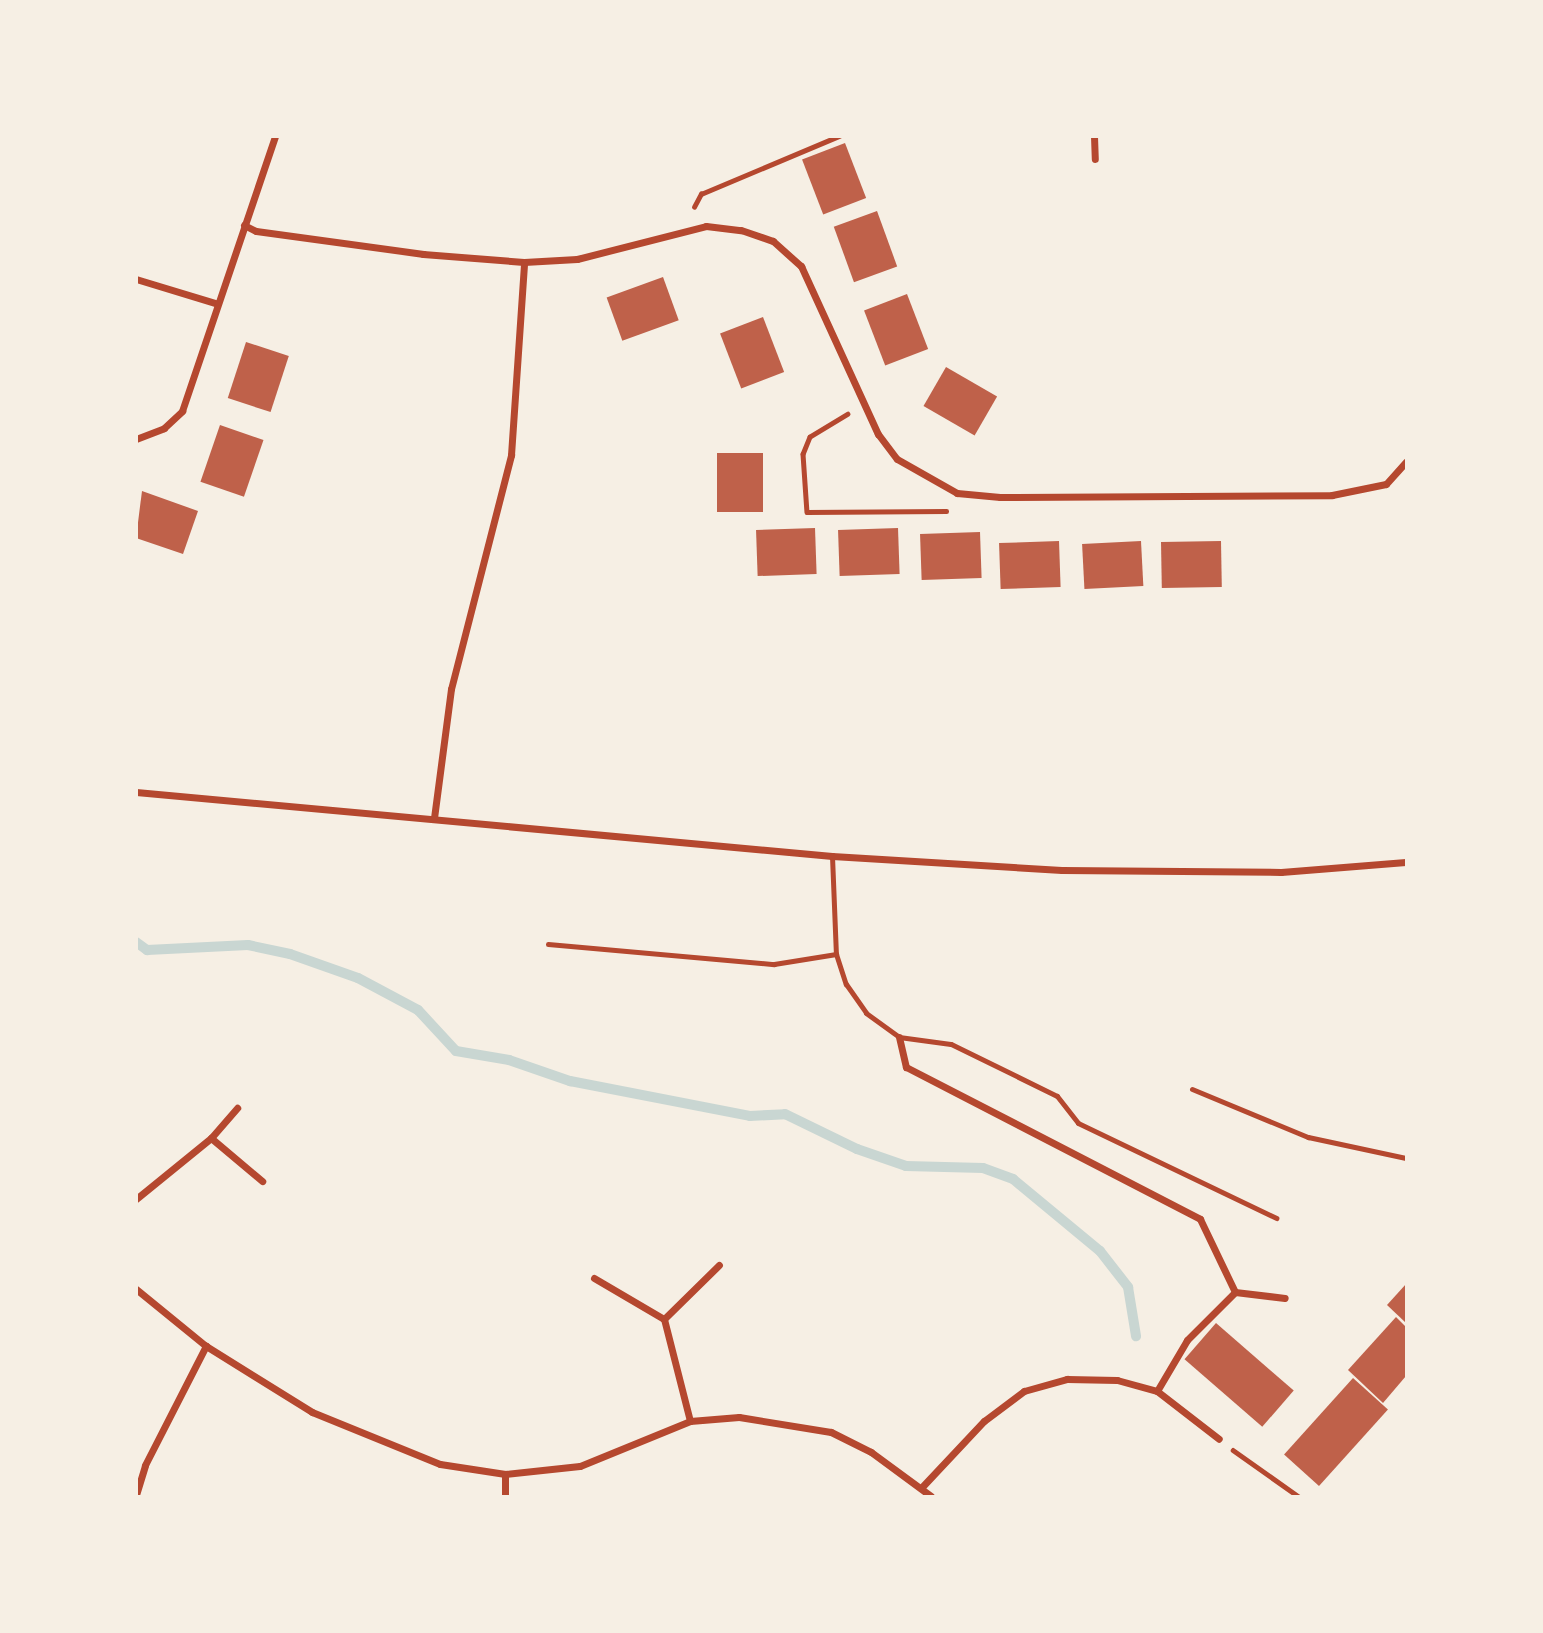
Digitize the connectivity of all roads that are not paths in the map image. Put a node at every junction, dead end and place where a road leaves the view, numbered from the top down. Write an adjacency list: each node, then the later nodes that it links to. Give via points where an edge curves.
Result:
1 (275, 136): 4 (street)
2 (1094, 136): 3 (street)
3 (1095, 159)
4 (244, 226): 5 (street, via 256,232 423,254); 7 (street)
5 (524, 261): 9 (street, via 577,259 706,226 741,230 773,241 802,266 878,434 897,458 962,494 1332,495 1386,484); 11 (street, via 511,455 451,689)
6 (136, 279): 7 (street)
7 (215, 303): 8 (street, via 182,411)
8 (139, 439)
9 (1406, 462)
10 (136, 792): 11 (street)
11 (434, 818): 12 (street)
12 (832, 856): 13 (street, via 1076,870 1281,873); 15 (lane)
13 (1406, 862)
14 (548, 944): 15 (lane, via 774,964)
15 (836, 954): 16 (lane, via 846,984 866,1013)
16 (899, 1037): 23 (lane, via 950,1044 1056,1096 1078,1123); 27 (street, via 906,1067 1200,1219)
17 (1192, 1088): 20 (lane, via 1308,1137)
18 (237, 1108): 19 (street)
19 (211, 1138): 21 (street); 22 (street)
20 (1406, 1158)
21 (262, 1181)
22 (136, 1199)
23 (1276, 1218)
24 (719, 1265): 29 (street)
25 (593, 1278): 29 (street)
26 (136, 1289): 30 (street)
27 (1235, 1292): 28 (street); 31 (street, via 1187,1340)
28 (1285, 1298)
29 (664, 1319): 32 (street)
30 (206, 1346): 34 (street, via 312,1412 377,1442 440,1464); 36 (street, via 145,1465)
31 (1157, 1391): 33 (street); 35 (street, via 1117,1380 1067,1379 1024,1391 984,1421)
32 (690, 1421): 34 (street, via 580,1466); 35 (street, via 738,1417 831,1432 871,1452)
33 (1219, 1439)
34 (505, 1474): 37 (street)
35 (921, 1488): 38 (street)
36 (136, 1495)
37 (505, 1496)
38 (931, 1496)

